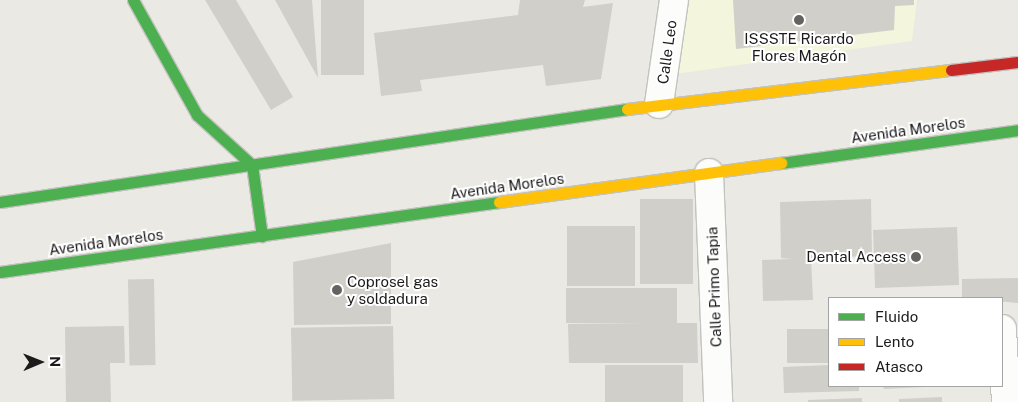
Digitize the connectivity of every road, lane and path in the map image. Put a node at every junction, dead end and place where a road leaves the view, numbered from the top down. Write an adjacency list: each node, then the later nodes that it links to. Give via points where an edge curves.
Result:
1 (133, 0): 6 (main road, via 197,115)
2 (674, 0): 4 (street, Calle Leo)
3 (1018, 62): 4 (main road)
4 (660, 104): 6 (main road)
5 (1018, 130): 7 (main road, Avenida Morelos)
6 (252, 165): 8 (main road); 9 (main road)
7 (710, 173): 9 (main road, Avenida Morelos); 12 (street, Calle Primo Tapia)
8 (0, 202)
9 (262, 236): 10 (main road, Avenida Morelos)
10 (0, 272)
11 (1003, 347): 13 (street)
12 (718, 402)
13 (1006, 402)

